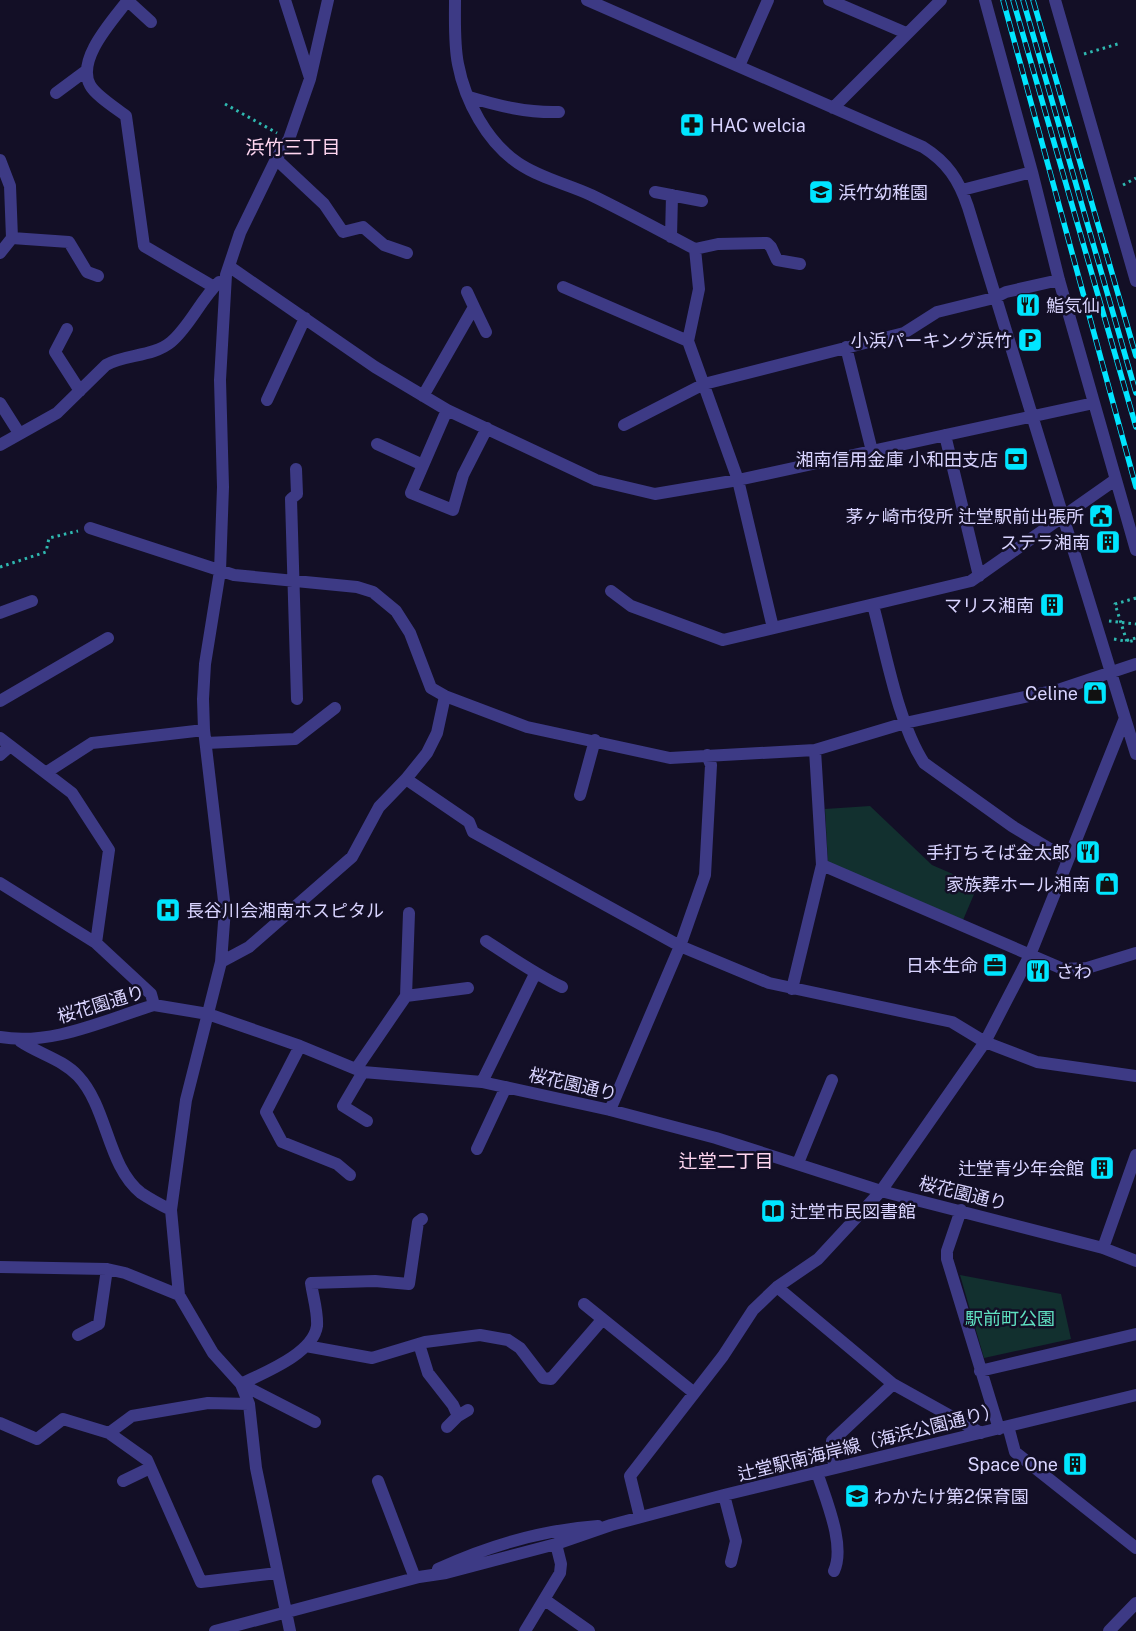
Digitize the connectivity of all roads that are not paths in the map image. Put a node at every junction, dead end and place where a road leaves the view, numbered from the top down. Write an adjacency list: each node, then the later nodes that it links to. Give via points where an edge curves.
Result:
1 (127, 0): 11 (street); 14 (street, via 92,50)
2 (285, 0): 15 (street)
3 (328, 0): 15 (street)
4 (455, 0): 17 (street, via 458,64)
5 (587, 0): 13 (street)
6 (768, 0): 13 (street)
7 (829, 0): 12 (street)
8 (941, 0): 12 (street)
9 (985, 0): 22 (street)
10 (1056, 0): 36 (street)
11 (151, 22)
12 (906, 33): 18 (street)
13 (739, 66): 18 (street)
14 (87, 70): 16 (street); 37 (street, via 90,86 126,116 144,246)
15 (310, 79): 20 (street, via 289,140)
16 (56, 93)
17 (469, 98): 19 (street, via 514,110); 27 (street, via 494,140 518,162)
18 (833, 108): 23 (street, via 940,157)
19 (559, 112)
20 (276, 159): 31 (street, via 324,204 343,232 363,228 384,245); 33 (street, via 240,233)
21 (0, 160): 28 (street, via 10,186)
22 (1032, 172): 23 (street); 35 (street)
23 (962, 190): 40 (street)
24 (655, 192): 25 (street)
25 (672, 195): 26 (street); 27 (street)
26 (702, 201)
27 (671, 237): 29 (street)
28 (12, 238): 30 (street); 34 (street, via 69,242 88,272)
29 (695, 249): 32 (street, via 718,244 767,243 778,260); 45 (street, via 699,289)
30 (0, 252)
31 (407, 253)
32 (800, 264)
33 (228, 271): 37 (street); 42 (street); 69 (street, via 220,380 223,487)
34 (98, 276)
35 (1059, 280): 40 (street, via 1006,292); 52 (street)
36 (1136, 281)
37 (214, 287): 48 (street, via 171,342 158,350 115,360)
38 (563, 287): 45 (street)
39 (467, 292): 41 (street)
40 (994, 298): 46 (street, via 937,312 904,333); 54 (street)
41 (474, 307): 44 (street); 49 (street)
42 (305, 318): 49 (street); 50 (street)
43 (68, 329): 48 (street, via 55,352)
44 (486, 332)
45 (688, 341): 47 (street)
46 (846, 347): 47 (street); 61 (street)
47 (704, 384): 55 (street); 64 (street)
48 (80, 391): 57 (street, via 57,413)
49 (423, 396): 53 (street)
50 (267, 400)
51 (0, 403): 57 (street)
52 (1094, 403): 54 (street); 65 (street)
53 (447, 410): 56 (street); 62 (street)
54 (1031, 415): 58 (street); 66 (street)
55 (624, 425)
56 (487, 428): 62 (street, via 463,475 454,510 411,493); 64 (street, via 596,480 655,494)
57 (19, 433): 60 (street)
58 (945, 435): 61 (street); 70 (street)
59 (377, 444): 62 (street)
60 (0, 445)
61 (872, 451): 64 (street)
62 (423, 465)
63 (296, 469): 71 (street, via 297,494 291,499)
64 (738, 480): 76 (street)
65 (1115, 480): 66 (street); 68 (street)
66 (1063, 516): 70 (street); 79 (street)
67 (90, 528): 69 (street)
68 (1136, 550)
69 (220, 571): 71 (street); 86 (street, via 205,664)
70 (979, 576): 74 (street, via 971,581)
71 (294, 580): 80 (street, via 357,587 372,592 396,611 410,633 431,688); 81 (street)
72 (611, 591): 76 (street, via 632,606 723,640)
73 (32, 601): 75 (street)
74 (873, 605): 76 (street); 85 (street)
75 (0, 614)
76 (773, 628)
77 (108, 638): 82 (street)
78 (1136, 664): 79 (street)
79 (1111, 674): 84 (street); 85 (street, via 1061,689)
80 (445, 696): 87 (street, via 527,727); 95 (street, via 437,733 427,753)
81 (297, 699)
82 (0, 700)
83 (335, 708): 89 (street, via 294,739)
84 (1125, 718): 92 (street); 97 (street)
85 (905, 723): 90 (street); 97 (street, via 914,748 924,763 1012,826)
86 (204, 730): 89 (street); 94 (street, via 92,743)
87 (595, 740): 93 (street, via 670,758); 96 (street)
88 (5, 742): 91 (street); 94 (street)
89 (206, 743): 106 (street, via 225,909)
90 (815, 750): 93 (street); 98 (street)
91 (0, 754)
92 (1136, 754)
93 (707, 755): 103 (street, via 711,765 706,868)
94 (47, 772): 102 (street, via 72,793 109,850)
95 (406, 779): 103 (street, via 469,822 473,832); 106 (street, via 379,807 352,857 249,947)
96 (580, 795)
97 (1068, 860): 105 (street)
98 (822, 865): 105 (street); 110 (street)
99 (0, 883): 102 (street)
100 (409, 912): 111 (street)
101 (486, 941): 107 (street)
102 (96, 943): 112 (street, via 151,994)
103 (680, 946): 110 (street, via 769,983); 123 (street)
104 (1136, 953): 105 (street, via 1073,970)
105 (1030, 955): 116 (street)
106 (222, 962): 113 (street)
107 (535, 974): 108 (street); 121 (street)
108 (562, 987)
109 (468, 988): 111 (street)
110 (792, 989): 116 (street, via 931,1016 952,1022)
111 (406, 996): 118 (street)
112 (154, 1005): 113 (street, 桜花園通り); 115 (street, 桜花園通り, via 58,1035)
113 (208, 1014): 117 (street, 桜花園通り); 130 (street, via 186,1100)
114 (0, 1037): 115 (street, 桜花園通り)
115 (20, 1040): 130 (street, via 78,1076 92,1095 121,1167 140,1192)
116 (984, 1042): 119 (street, via 1038,1062); 129 (street)
117 (300, 1046): 118 (street, 桜花園通り); 128 (street, via 266,1112 282,1142 336,1164)
118 (359, 1071): 121 (street, 桜花園通り); 124 (street, via 343,1106)
119 (1136, 1076)
120 (832, 1080): 127 (street)
121 (482, 1082): 122 (street, 桜花園通り)
122 (506, 1087): 123 (street, 桜花園通り); 125 (street)
123 (610, 1110): 127 (street, 桜花園通り)
124 (367, 1121)
125 (477, 1149)
126 (1136, 1155): 133 (street)
127 (798, 1163): 129 (street, 桜花園通り)
128 (350, 1175)
129 (882, 1191): 131 (street, 桜花園通り); 137 (street, via 818,1259)
130 (170, 1210): 138 (street)
131 (961, 1210): 133 (street, 桜花園通り); 145 (street, via 947,1259)
132 (422, 1219): 144 (street, via 418,1222 409,1284 375,1281 311,1283 316,1328)
133 (1103, 1248): 134 (street, 桜花園通り)
134 (1136, 1261)
135 (0, 1266): 136 (street)
136 (107, 1269): 138 (street); 142 (street, via 100,1324)
137 (777, 1287): 147 (street); 148 (street, via 753,1310 723,1356)
138 (179, 1295): 146 (street, via 213,1353)
139 (584, 1304): 140 (street)
140 (602, 1320): 143 (street, via 551,1379 543,1378 520,1348 508,1340 480,1335); 148 (street)
141 (1136, 1334): 145 (street)
142 (78, 1336)
143 (419, 1344): 144 (street, via 372,1358); 153 (street, via 428,1373 463,1413)
144 (306, 1346): 146 (street, via 287,1361)
145 (980, 1371): 154 (street)
146 (241, 1384): 150 (street); 151 (street)
147 (893, 1384): 156 (street); 157 (street, via 832,1441)
148 (693, 1392): 163 (street, via 630,1476)
149 (1136, 1395): 154 (street, 辻堂駅南海岸線（海浜公園通り）)
150 (249, 1404): 155 (street, via 208,1403 132,1416); 169 (street, via 256,1468)
151 (315, 1422)
152 (0, 1424): 155 (street, via 37,1440 63,1420)
153 (447, 1427)
154 (1003, 1427): 156 (street, 辻堂駅南海岸線（海浜公園通り）); 166 (street, via 1015,1452)
155 (109, 1433): 158 (street, via 147,1460)
156 (981, 1433): 157 (street, 辻堂駅南海岸線（海浜公園通り）)
157 (834, 1467): 159 (street, 辻堂駅南海岸線（海浜公園通り）)
158 (150, 1468): 161 (street); 169 (street, via 201,1582)
159 (817, 1472): 162 (street, 辻堂駅南海岸線（海浜公園通り）); 168 (street, via 833,1520 838,1563)
160 (378, 1481): 170 (street)
161 (123, 1482)
162 (724, 1495): 163 (street, 辻堂駅南海岸線（海浜公園通り）); 167 (street, via 736,1541)
163 (640, 1517): 164 (street, 辻堂駅南海岸線（海浜公園通り）)
164 (611, 1525): 165 (street, 辻堂駅南海岸線（海浜公園通り）); 170 (street, 辻堂駅南海岸線（海浜公園通り）, via 571,1528 506,1541)
165 (556, 1544): 170 (street, 辻堂駅南海岸線（海浜公園通り）); 171 (street, via 560,1573)
166 (1136, 1548)
167 (731, 1562)
168 (834, 1571)
169 (276, 1572): 173 (street)
170 (417, 1578): 173 (street, 辻堂駅南海岸線（海浜公園通り）)
171 (545, 1600): 176 (street); 177 (street)
172 (1136, 1604): 178 (street)
173 (285, 1612): 174 (street, 辻堂駅南海岸線（海浜公園通り）); 175 (street)
174 (215, 1631)
175 (290, 1631)
176 (525, 1631)
177 (589, 1631)
178 (1109, 1631)

